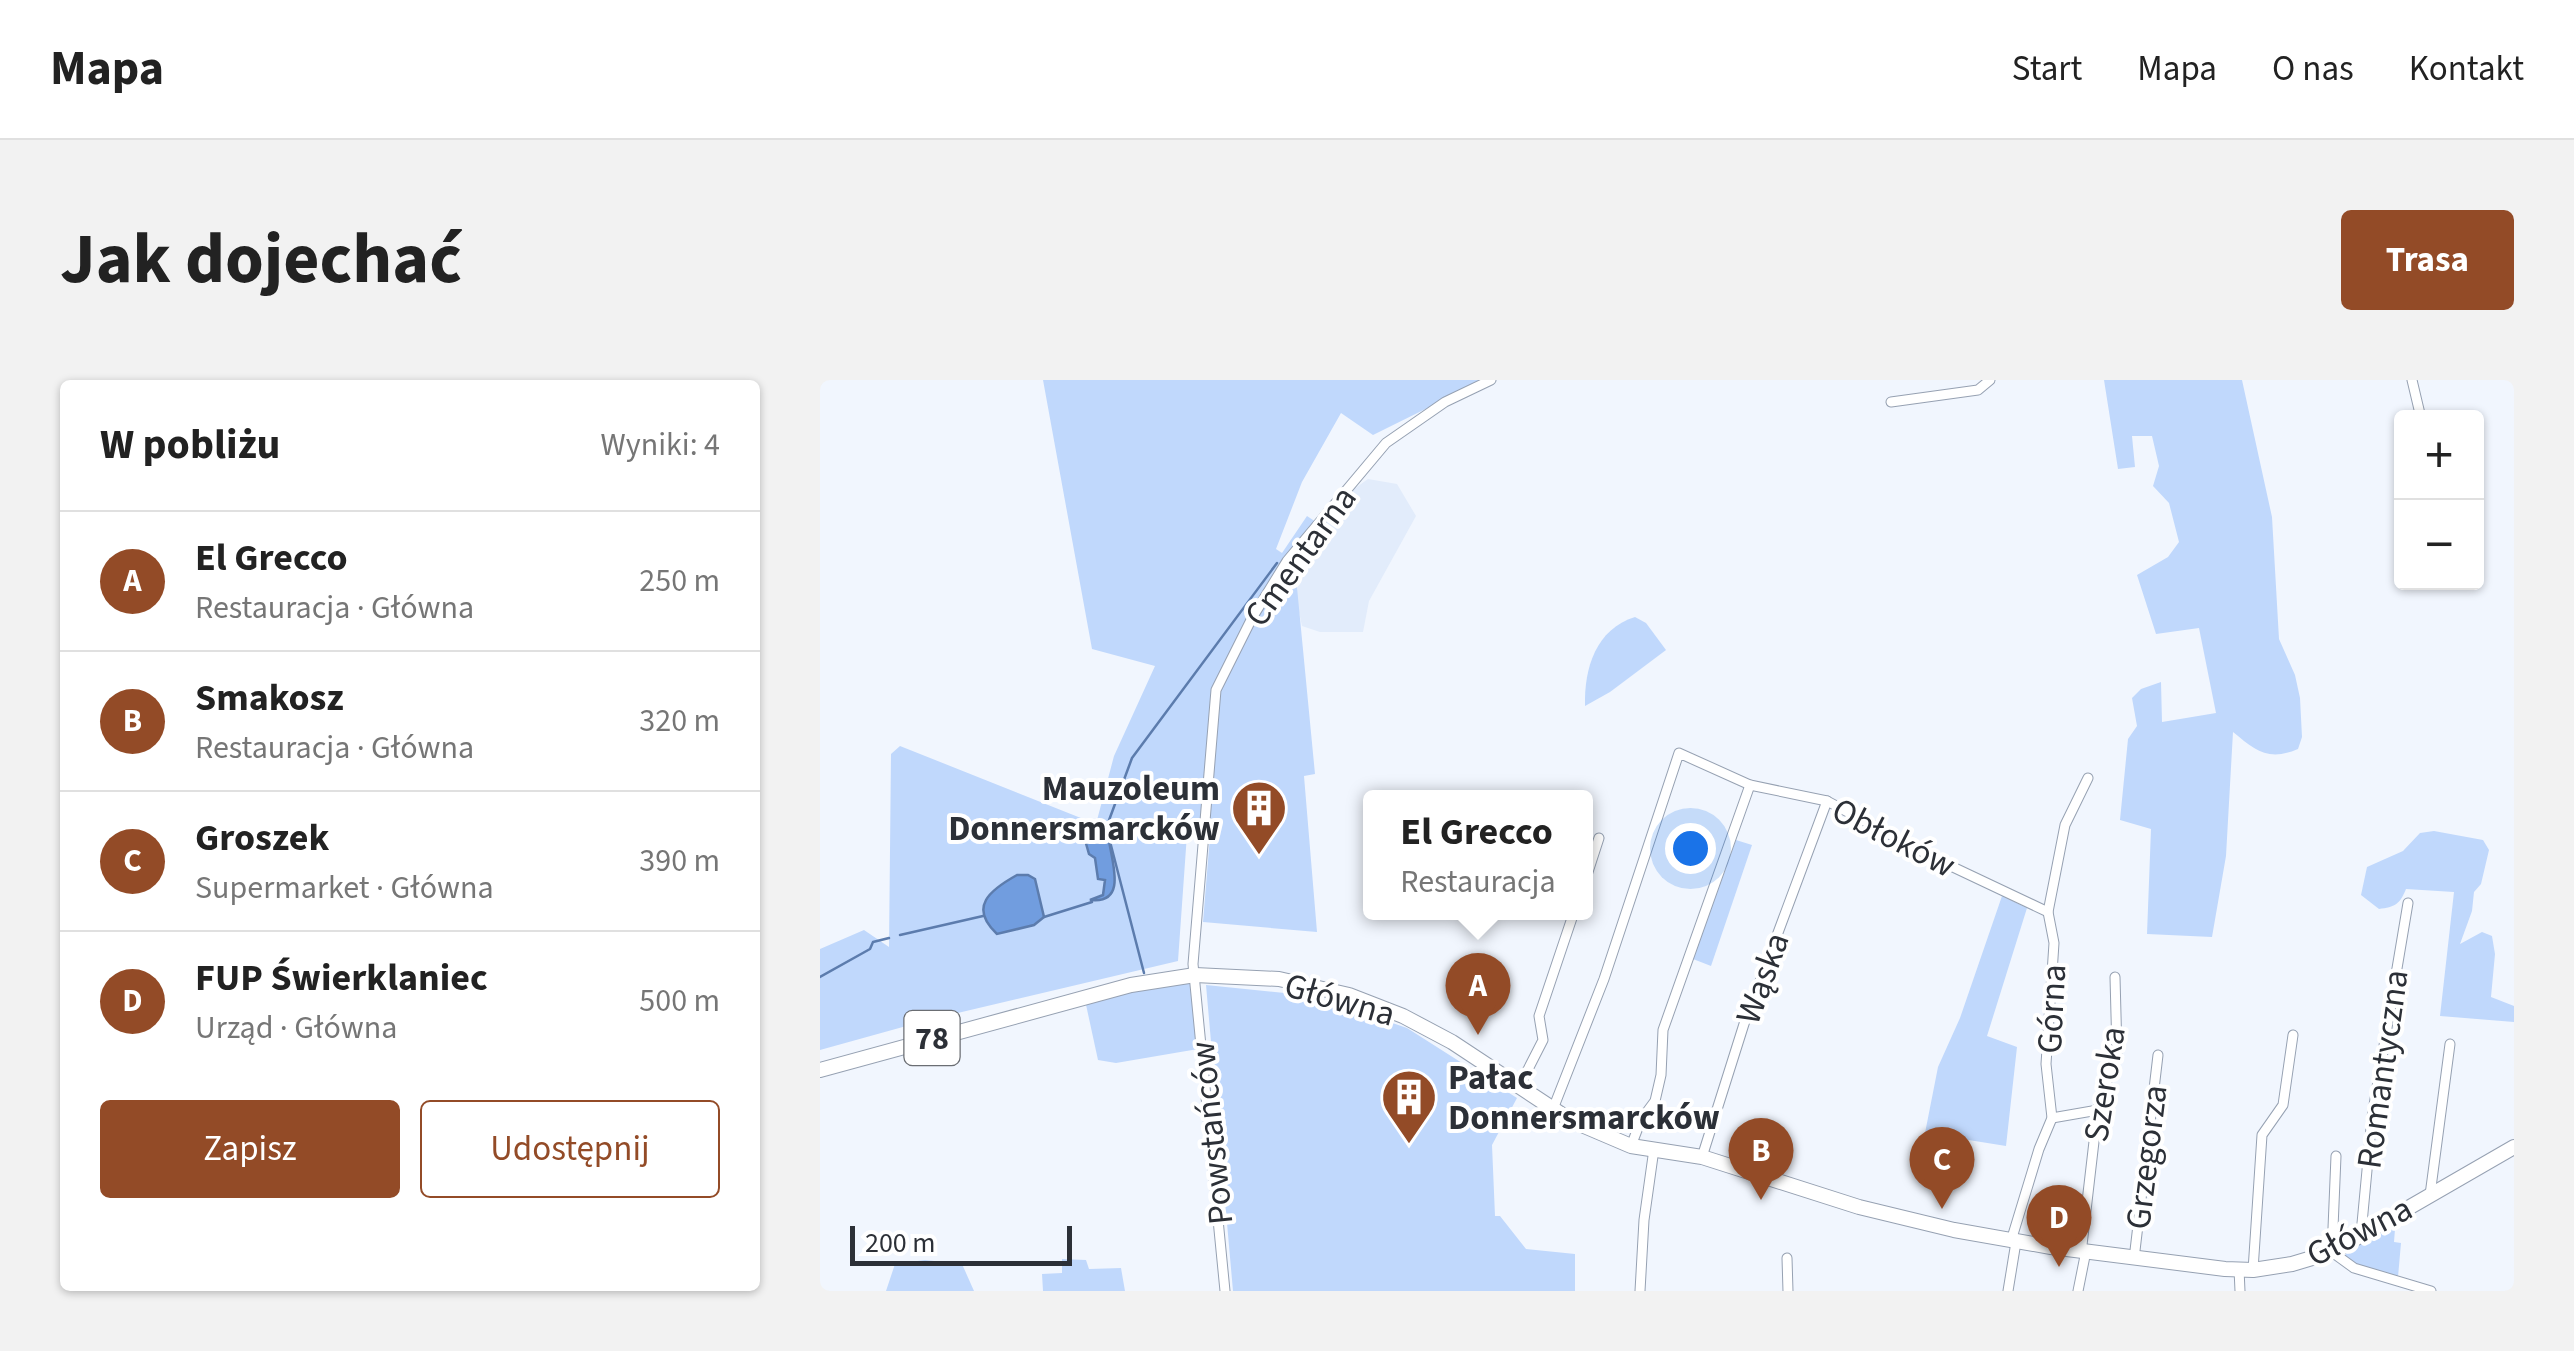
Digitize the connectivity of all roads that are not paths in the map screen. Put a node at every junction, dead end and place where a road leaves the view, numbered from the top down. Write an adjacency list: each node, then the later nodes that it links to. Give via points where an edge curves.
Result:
1 (1491, 380): 14 (street, Cmentarna, via 1386,443 1288,561 1228,665 1216,690)
2 (1990, 380): 4 (street, via 1978,390)
3 (2412, 380): 5 (street)
4 (1891, 402)
5 (2418, 410)
6 (2088, 778): 12 (street, Górna, via 2065,825)
7 (1750, 784): 8 (street, Obłoków); 21 (street, Obłoków, via 1679,754); 24 (street, via 1663,1030 1654,1101)
8 (1827, 801): 12 (street, Obłoków); 28 (street, Wąska)
9 (1599, 838): 10 (street)
10 (1593, 856)
11 (2408, 902): 30 (street, Romantyczna, via 2372,1117)
12 (2048, 912): 23 (street, Górna, via 2054,943 2046,1064)
13 (1571, 920): 20 (street, via 1539,1016 1543,1040)
14 (1195, 975): 19 (main road, Główna / 78, via 1087,995); 20 (main road, Główna / 78, via 1278,979 1368,1002 1429,1029); 37 (street, Powstańców)
15 (2114, 977): 22 (street, Szeroka, via 2117,1052)
16 (2294, 1035): 36 (street, via 2283,1105 2262,1135)
17 (2450, 1044): 29 (street)
18 (2158, 1055): 35 (street, Grzegorza)
19 (820, 1070)
20 (1520, 1087): 21 (main road, Główna / 78)
21 (1554, 1109): 24 (main road, Główna / 78)
22 (2098, 1110): 23 (street); 32 (street, Szeroka)
23 (2052, 1118): 31 (street, Górna)
24 (1631, 1146): 26 (main road, Główna / 78)
25 (2514, 1147): 29 (main road, Główna / 78)
26 (1654, 1150): 28 (main road, Główna / 78); 38 (street)
27 (2336, 1156): 33 (street)
28 (1702, 1157): 31 (main road, Główna / 78, via 1859,1207)
29 (2430, 1195): 30 (main road, Główna / 78)
30 (2361, 1237): 33 (main road, Główna / 78)
31 (2014, 1241): 32 (main road, Główna / 78); 40 (street, Górna)
32 (2082, 1251): 35 (main road, Główna / 78); 41 (street, Szeroka)
33 (2332, 1252): 36 (main road, Główna / 78); 43 (street, via 2354,1268)
34 (1787, 1258): 39 (street)
35 (2134, 1258): 36 (main road, Główna / 78)
36 (2246, 1270): 42 (street)
37 (1226, 1291)
38 (1640, 1291)
39 (1788, 1291)
40 (2008, 1291)
41 (2078, 1291)
42 (2240, 1291)
43 (2431, 1291)

